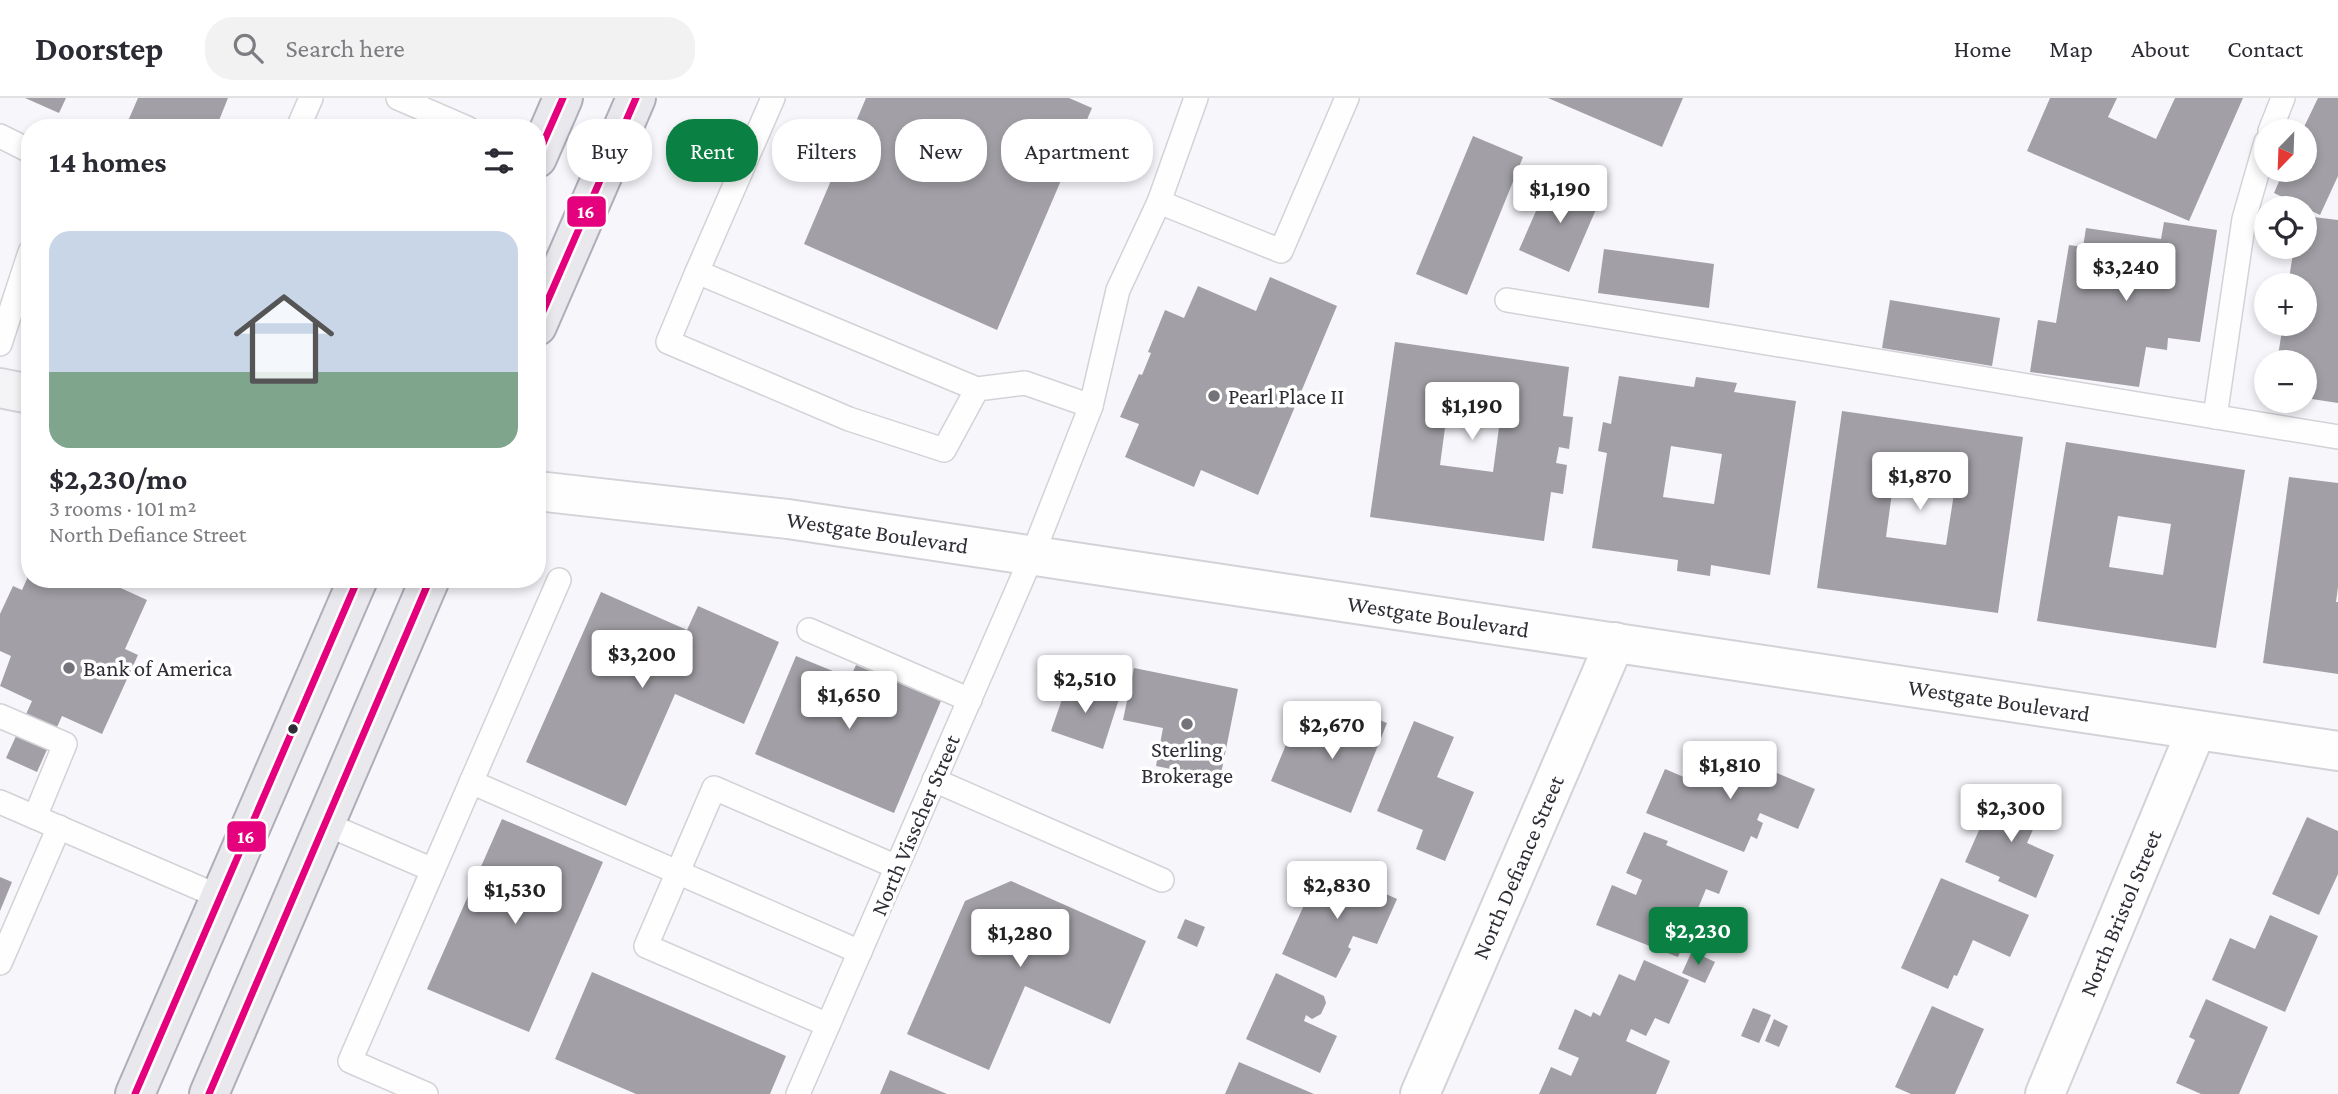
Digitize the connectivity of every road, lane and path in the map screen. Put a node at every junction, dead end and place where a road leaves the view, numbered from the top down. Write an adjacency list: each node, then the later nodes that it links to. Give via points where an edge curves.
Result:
1 (311, 98): 9 (lane)
2 (398, 98): 10 (lane)
3 (563, 98): 13 (main road)
4 (636, 98): 20 (main road)
5 (773, 98): 17 (lane)
6 (1196, 98): 16 (lane, North Visscher Street)
7 (1347, 98): 16 (lane, via 1281,251)
8 (2283, 98): 11 (lane)
9 (302, 119)
10 (446, 119)
11 (2275, 119)
12 (0, 136): 14 (lane)
13 (546, 137)
14 (21, 146)
15 (2255, 182): 26 (lane, via 2244,219)
16 (1159, 202): 25 (lane, North Visscher Street, via 1118,290)
17 (697, 272): 23 (lane); 23 (lane, via 668,342 849,419 944,450)
18 (21, 285): 21 (lane)
19 (1507, 300): 26 (lane)
20 (546, 305)
21 (0, 344)
22 (0, 388): 24 (main road)
23 (977, 389): 25 (lane, via 1025,383)
24 (21, 392)
25 (1091, 406): 29 (lane, North Visscher Street)
26 (2215, 417): 27 (lane)
27 (2338, 437)
28 (546, 492): 29 (street, Westgate Boulevard, via 788,519)
29 (1032, 556): 34 (street, Westgate Boulevard); 35 (lane, North Visscher Street)
30 (559, 580): 40 (lane)
31 (354, 588): 49 (main road)
32 (426, 588): 43 (main road)
33 (808, 630): 35 (lane)
34 (1615, 642): 37 (street, Westgate Boulevard); 57 (street, North Defiance Street)
35 (970, 700): 39 (lane, North Visscher Street)
36 (0, 716): 42 (lane, via 65,744)
37 (2196, 731): 38 (street, Westgate Boulevard); 58 (street, North Bristol Street)
38 (2338, 751)
39 (934, 780): 45 (lane, North Visscher Street); 48 (lane)
40 (471, 782): 46 (lane); 47 (lane)
41 (0, 802): 42 (lane)
42 (35, 817): 44 (lane)
43 (326, 824): 46 (lane); 54 (main road)
44 (59, 827): 49 (lane); 51 (lane)
45 (897, 867): 47 (lane, via 714,788); 50 (lane, North Visscher Street)
46 (433, 870): 55 (lane, via 350,1061)
47 (678, 872): 50 (lane); 52 (lane, via 646,946)
48 (1162, 880)
49 (220, 897): 53 (main road)
50 (860, 952): 52 (lane, North Visscher Street)
51 (0, 963)
52 (828, 1025): 56 (lane, North Visscher Street)
53 (135, 1094)
54 (209, 1094)
55 (426, 1094)
56 (798, 1094)
57 (1420, 1094)
58 (2045, 1094)

